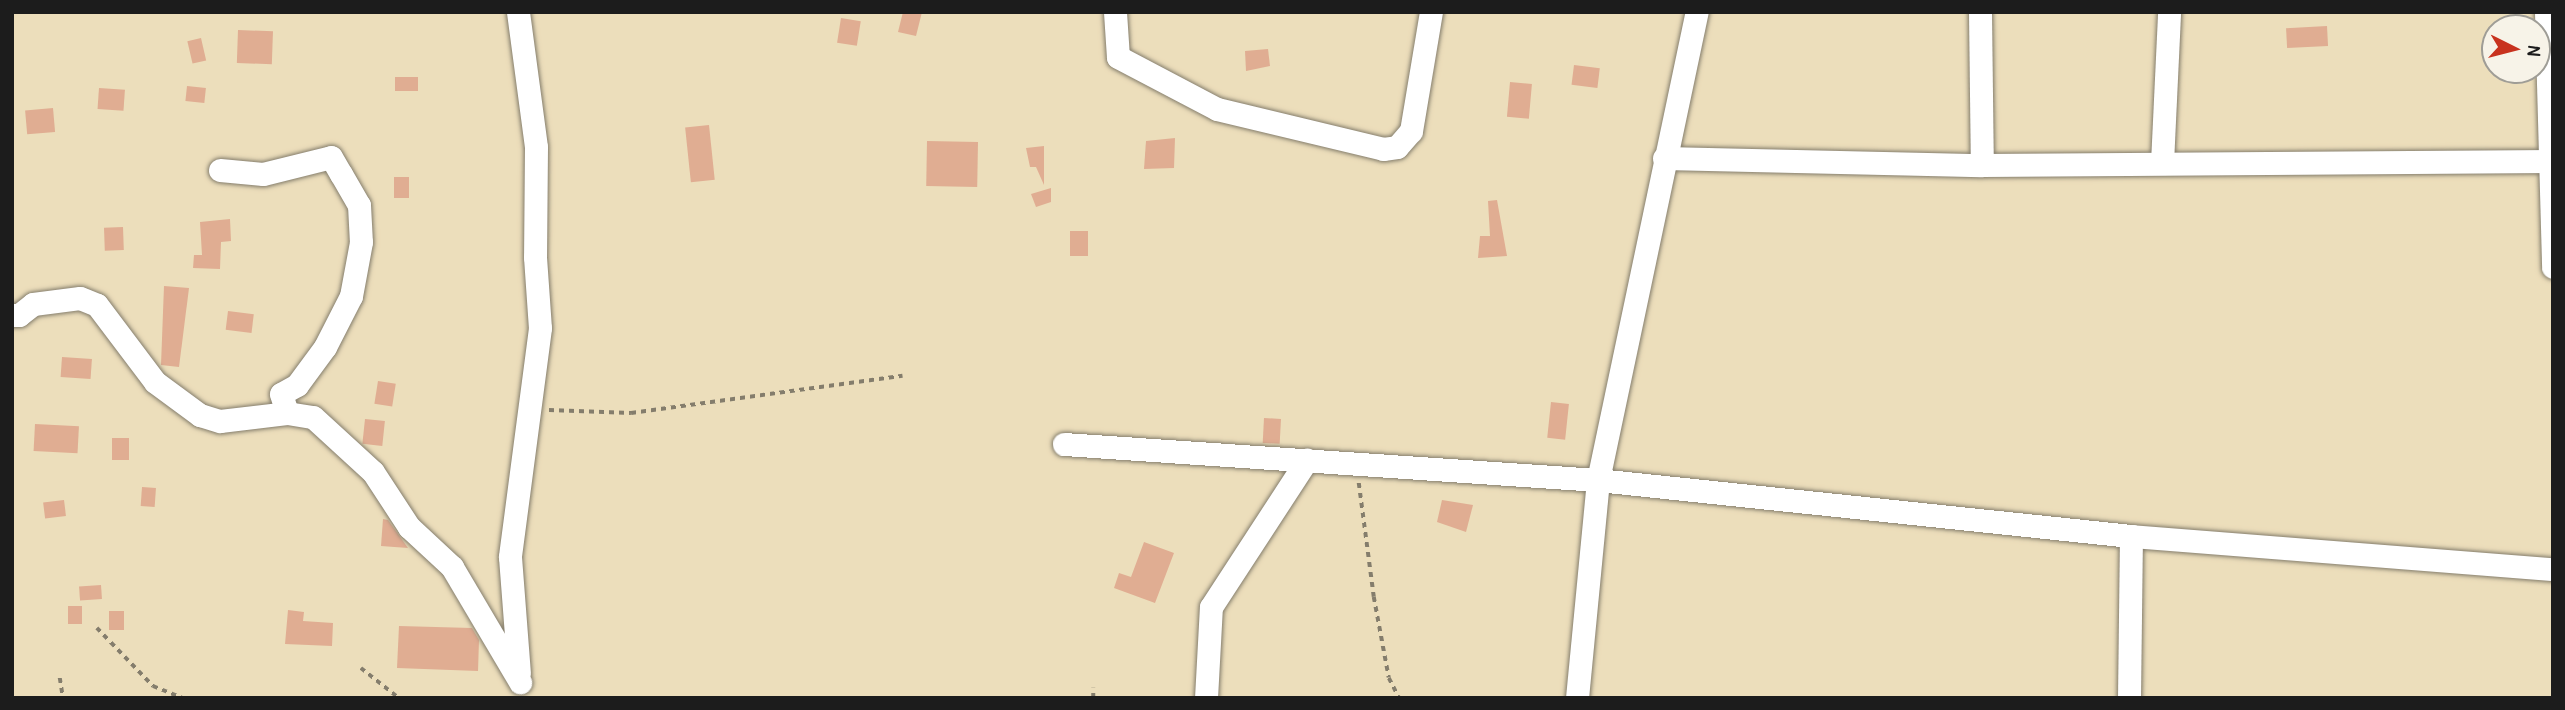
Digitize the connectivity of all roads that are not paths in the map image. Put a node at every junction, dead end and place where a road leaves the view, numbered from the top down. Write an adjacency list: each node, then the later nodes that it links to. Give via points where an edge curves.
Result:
1 (518, 12): 21 (street, via 537,147 535,257 540,328 533,409 520,466 510,557)
2 (1115, 12): 3 (street, via 1118,57 1217,109 1383,149 1397,147 1410,131)
3 (1431, 12)
4 (1697, 12): 8 (street)
5 (1980, 12): 11 (street)
6 (2169, 12): 10 (street)
7 (2546, 12): 9 (street)
8 (1664, 158): 11 (street); 18 (street)
9 (2551, 161): 10 (street); 13 (street)
10 (2162, 163): 11 (street)
11 (1982, 165)
12 (220, 170): 15 (street, via 263,174 331,157 359,205 361,242 351,296 325,347 297,385 281,394)
13 (2553, 267)
14 (12, 315): 15 (street, via 19,316 33,304 80,298 97,304 155,382 200,415 220,421)
15 (287, 413): 21 (street, via 313,417 373,472 409,527 452,567)
16 (1064, 444): 17 (street)
17 (1307, 460): 18 (street); 22 (street, via 1211,607)
18 (1598, 480): 19 (street); 23 (street)
19 (2131, 536): 20 (street); 24 (street)
20 (2553, 569)
21 (520, 690)
22 (1206, 698)
23 (1577, 698)
24 (2129, 698)

